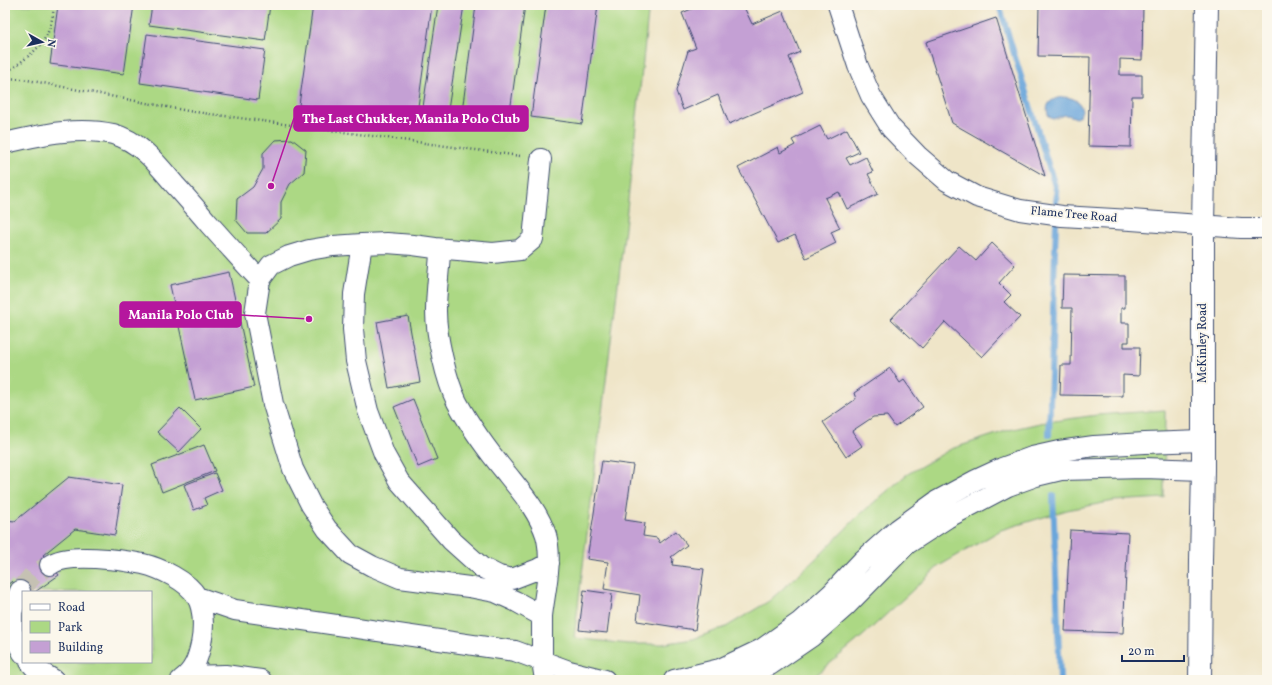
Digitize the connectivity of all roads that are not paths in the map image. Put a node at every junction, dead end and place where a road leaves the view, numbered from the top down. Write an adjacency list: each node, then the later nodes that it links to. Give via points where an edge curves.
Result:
1 (838, 5): 5 (street, Flame Tree Road, via 858,66 891,128 947,181 977,197 1020,210 1062,216)
2 (1207, 5): 5 (main road, McKinley Road)
3 (5, 142): 9 (street, via 67,131 114,135 130,141 157,164)
4 (541, 159): 8 (street, via 533,239 520,250 493,253)
5 (1204, 225): 6 (street, Flame Tree Road); 10 (main road, McKinley Road)
6 (1267, 228)
7 (362, 244): 8 (street, via 387,243); 9 (street, via 315,249 289,256 272,265); 16 (street, via 354,294 353,329 356,360 368,411 384,454 399,481 451,540)
8 (435, 248): 14 (street, via 440,253 436,312 447,375 457,400 476,434 538,515 546,535)
9 (260, 280): 19 (street, via 255,314 273,404 294,469 311,505 327,529 350,554 400,578 475,588 495,592)
10 (1203, 441): 11 (street); 13 (main road, McKinley Road)
11 (1094, 446): 12 (street); 30 (street, via 1032,457 976,480 937,502 898,529 862,561 832,594 800,622 762,649 720,669)
12 (1095, 469): 13 (street); 31 (street, via 1061,470 1036,476 1008,486 946,518 907,544 845,607 811,637 770,665)
13 (1203, 470): 32 (main road, McKinley Road)
14 (549, 562): 16 (street, via 538,570 512,579); 20 (street)
15 (50, 565): 18 (street, via 71,558 92,557 143,564 187,585)
16 (481, 567): 19 (street)
17 (20, 591): 21 (street, via 12,612 12,632)
18 (197, 597): 22 (street, via 235,610 515,651); 24 (street, via 203,617 203,638 198,659)
19 (515, 601): 20 (street)
20 (542, 616): 22 (street)
21 (22, 651)
22 (542, 661): 27 (street); 28 (street)
23 (31, 663): 25 (street)
24 (184, 678): 26 (street, via 225,675)
25 (54, 680)
26 (261, 680)
27 (545, 680)
28 (601, 680): 29 (street)
29 (605, 680)
30 (674, 680)
31 (738, 680)
32 (1200, 680)

